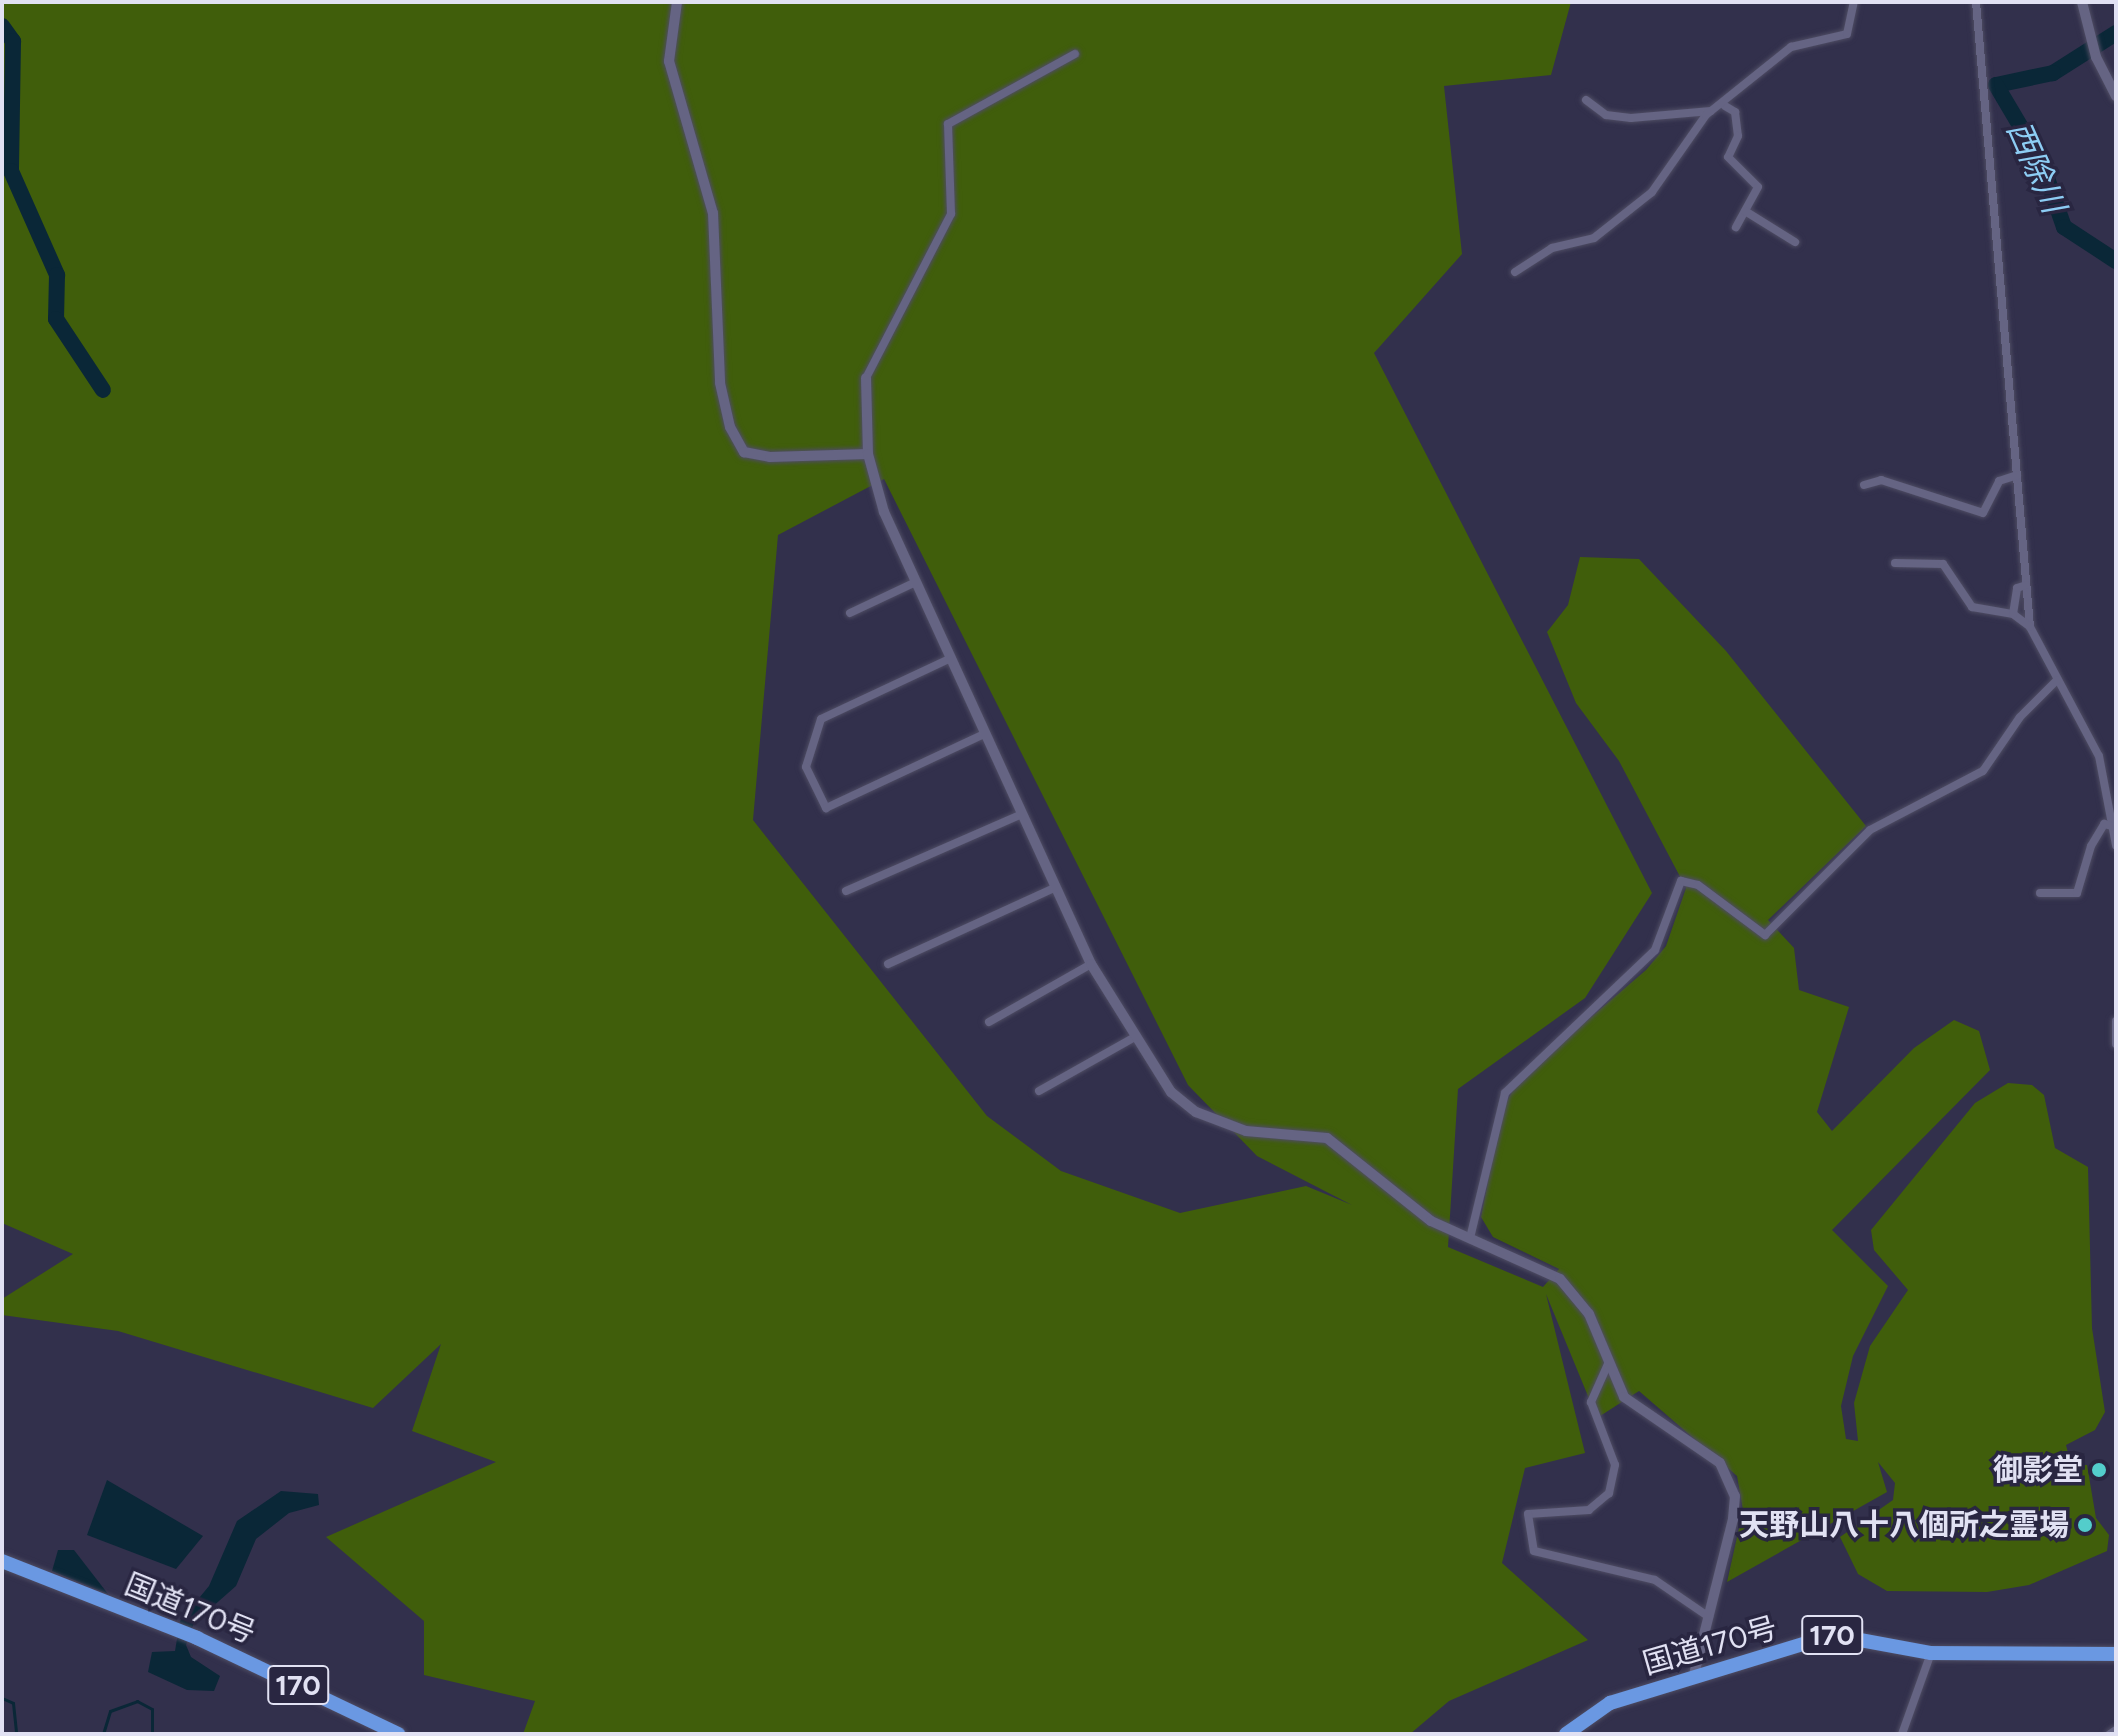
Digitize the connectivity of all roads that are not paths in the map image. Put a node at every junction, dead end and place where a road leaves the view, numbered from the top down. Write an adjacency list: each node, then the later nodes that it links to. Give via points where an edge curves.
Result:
1 (677, 2): 15 (street, via 669,61 713,213 720,383 730,427 744,452 770,457)
2 (1854, 2): 8 (street, via 1847,34 1791,47 1756,68)
3 (1976, 2): 16 (street)
4 (2082, 2): 6 (street, via 2091,44)
5 (1075, 54): 14 (street, via 948,124 951,214)
6 (2116, 96)
7 (1586, 100): 9 (street, via 1606,115 1631,118)
8 (1725, 106): 9 (street); 10 (street, via 1735,112 1738,136 1728,157 1757,182)
9 (1711, 111): 13 (street, via 1652,192 1594,238 1552,248)
10 (1745, 211): 11 (street); 12 (street)
11 (1736, 227)
12 (1795, 242)
13 (1515, 272)
14 (866, 378): 15 (street)
15 (868, 454): 19 (street)
16 (2017, 475): 17 (street, via 1999,481 1983,513 1881,480); 20 (street)
17 (1864, 485)
18 (1895, 563): 22 (street, via 1932,559 1949,570 1972,607)
19 (916, 582): 21 (street); 24 (street)
20 (2026, 585): 22 (street, via 2017,588); 23 (street)
21 (850, 613)
22 (2013, 614): 23 (street)
23 (2030, 627): 25 (street)
24 (949, 659): 26 (street); 26 (street, via 821,719 806,767 826,808)
25 (2057, 680): 28 (street, via 2099,756); 40 (street, via 2020,717 1983,771 1870,830 1765,935 1698,885 1681,881 1655,950 1505,1093)
26 (982, 735): 27 (street)
27 (1020, 815): 30 (street); 31 (street)
28 (2114, 827): 29 (street); 32 (street, via 2104,824 2091,846 2077,893)
29 (2116, 845)
30 (1054, 888): 33 (street); 34 (street)
31 (846, 891)
32 (2040, 893)
33 (888, 964)
34 (1091, 964): 36 (street); 37 (street)
35 (2116, 1021): 38 (street)
36 (989, 1022)
37 (1135, 1037): 39 (street); 40 (street, via 1171,1092 1196,1112 1246,1131 1327,1138 1431,1221)
38 (2116, 1044)
39 (1039, 1091)
40 (1470, 1238): 41 (street, via 1560,1279 1589,1314)
41 (1608, 1364): 43 (street, via 1624,1397 1720,1463 1735,1496); 43 (street, via 1591,1402 1615,1465 1609,1493 1589,1510 1528,1514 1534,1551 1655,1580)
42 (2, 1561): 48 (highway, 国道170号 / 170, via 197,1638)
43 (1709, 1617): 46 (street)
44 (1931, 1653): 45 (highway, 国道170号 / 170); 46 (highway, 国道170号 / 170, via 1833,1635); 50 (street)
45 (2116, 1654)
46 (1693, 1678): 49 (highway, 国道170号 / 170, via 1610,1703)
47 (2116, 1730): 51 (street)
48 (398, 1734)
49 (1566, 1734)
50 (1902, 1734)
51 (2110, 1734)

